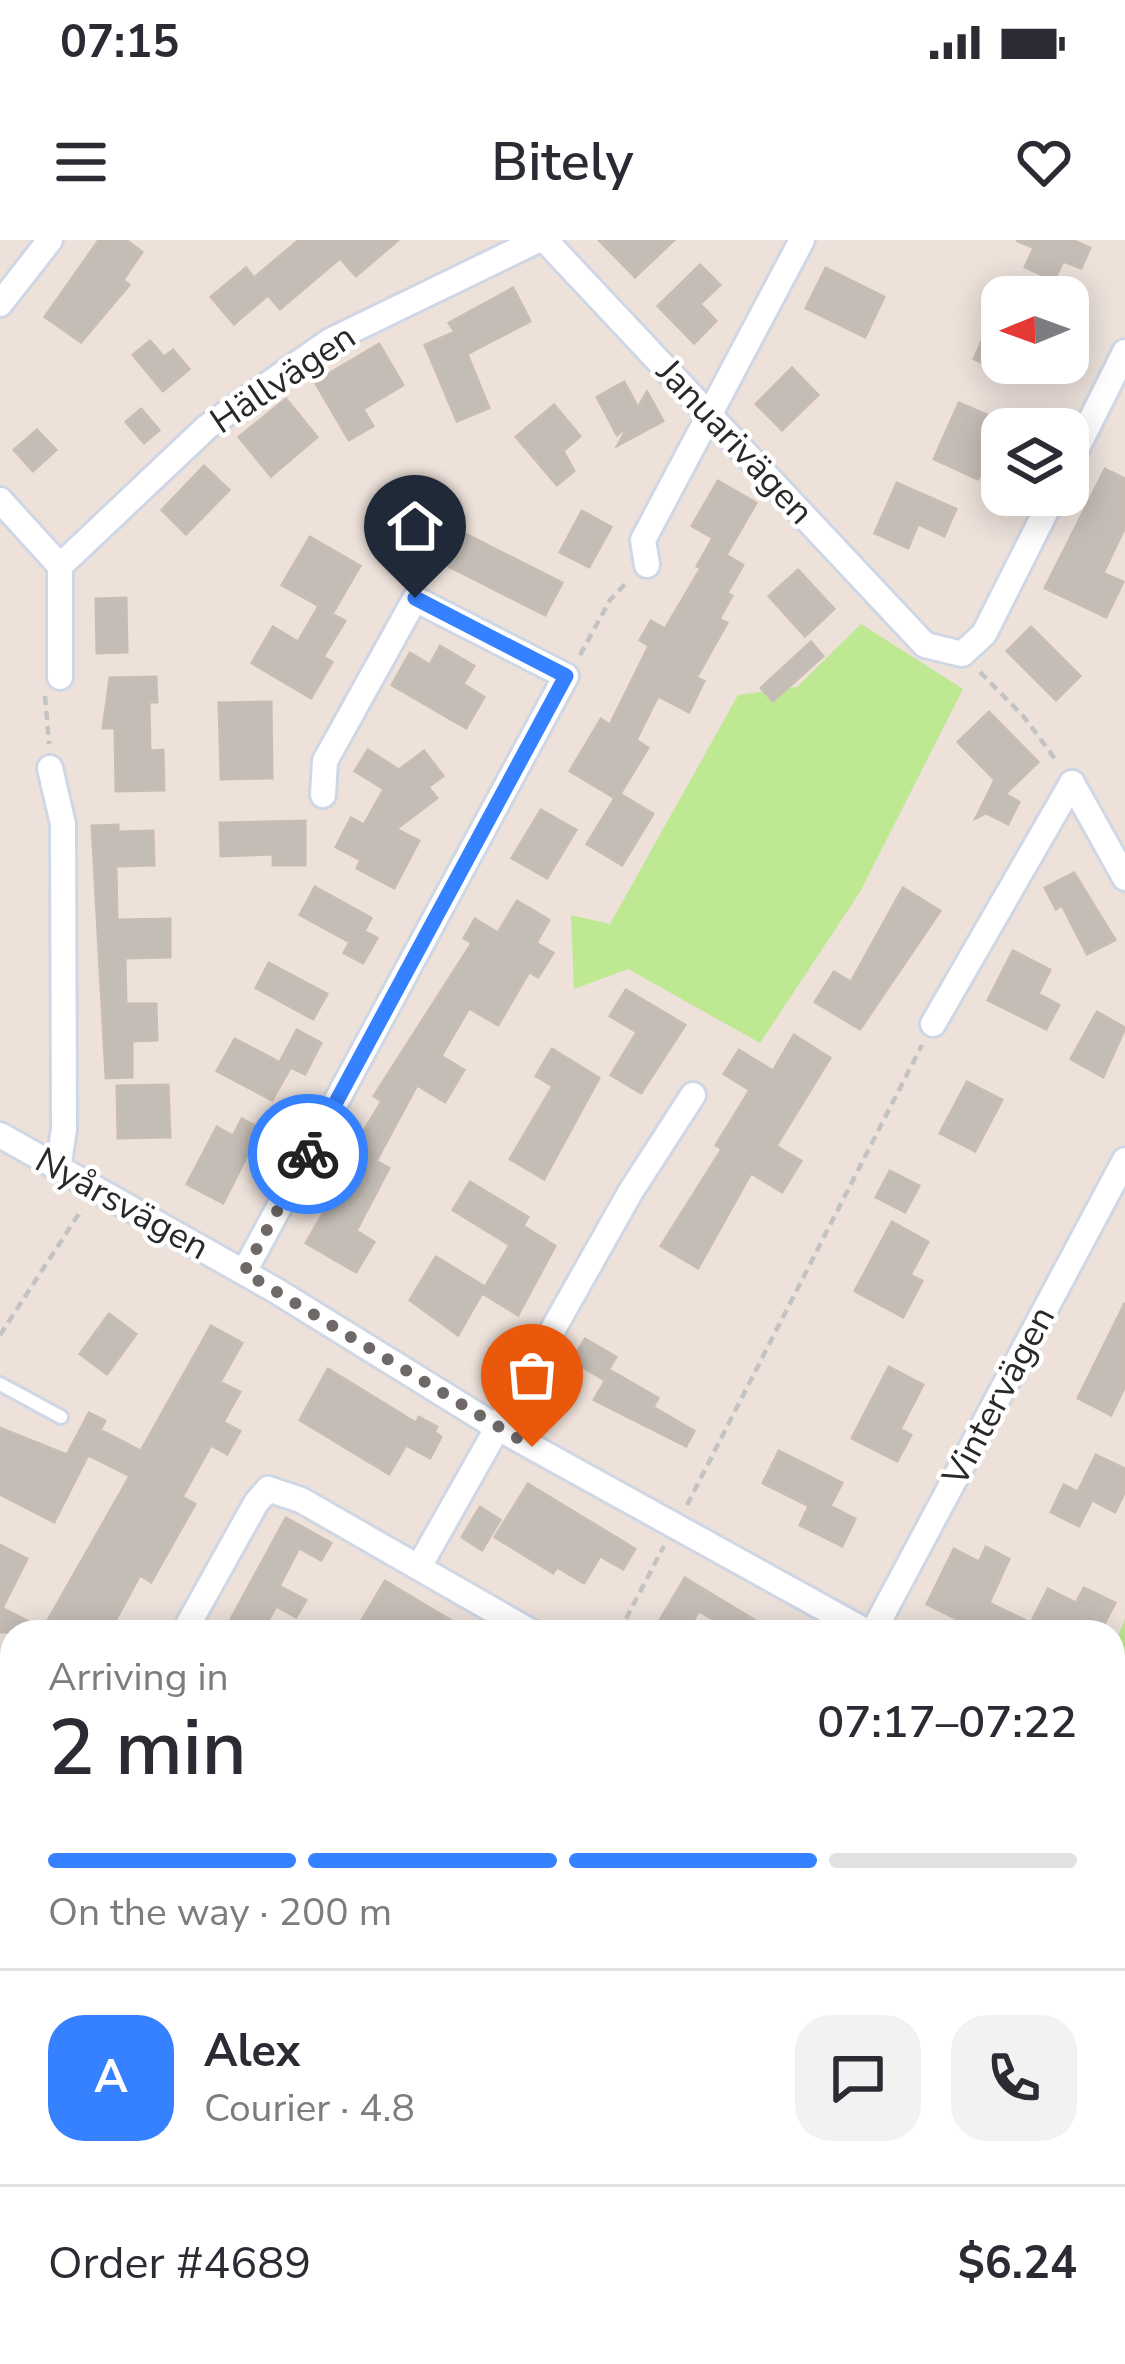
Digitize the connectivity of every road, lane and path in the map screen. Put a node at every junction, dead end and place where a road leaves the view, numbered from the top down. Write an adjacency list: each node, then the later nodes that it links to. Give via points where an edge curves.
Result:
1 (50, 240): 4 (street)
2 (542, 240): 6 (street, Januarivägen); 11 (street, Hällvägen, via 329,341 207,427)
3 (802, 240): 6 (street)
4 (0, 304)
5 (1125, 352): 7 (street)
6 (708, 413): 10 (street, via 643,540); 12 (street, Januarivägen, via 925,645)
7 (1089, 424)
8 (0, 500): 11 (street)
9 (1043, 516): 12 (street, via 984,634)
10 (647, 565): 14 (path, via 616,592)
11 (60, 566): 13 (street)
12 (962, 654): 17 (path, via 1024,717)
13 (60, 676): 15 (path, via 44,689)
14 (566, 676): 18 (street, via 415,598 326,761); 26 (street)
15 (49, 731)
16 (50, 768): 24 (street, via 63,824)
17 (1072, 783): 19 (street); 20 (street)
18 (323, 794)
19 (1125, 878)
20 (933, 1024): 31 (path)
21 (693, 1095): 30 (street)
22 (0, 1135): 24 (street, Nyårsvägen)
23 (1125, 1160): 37 (street, Vintervägen)
24 (58, 1169): 25 (street, Nyårsvägen)
25 (94, 1189): 26 (street, Nyårsvägen); 27 (path)
26 (244, 1272): 30 (street, Nyårsvägen)
27 (0, 1335)
28 (0, 1384): 29 (lane)
29 (61, 1417)
30 (498, 1428): 31 (street, Nyårsvägen); 32 (street)
31 (676, 1525): 35 (path); 36 (street, Nyårsvägen)
32 (420, 1565): 33 (street, via 268,1490); 34 (street)
33 (191, 1620)
34 (511, 1620)
35 (625, 1620)
36 (848, 1620)
37 (876, 1620)

